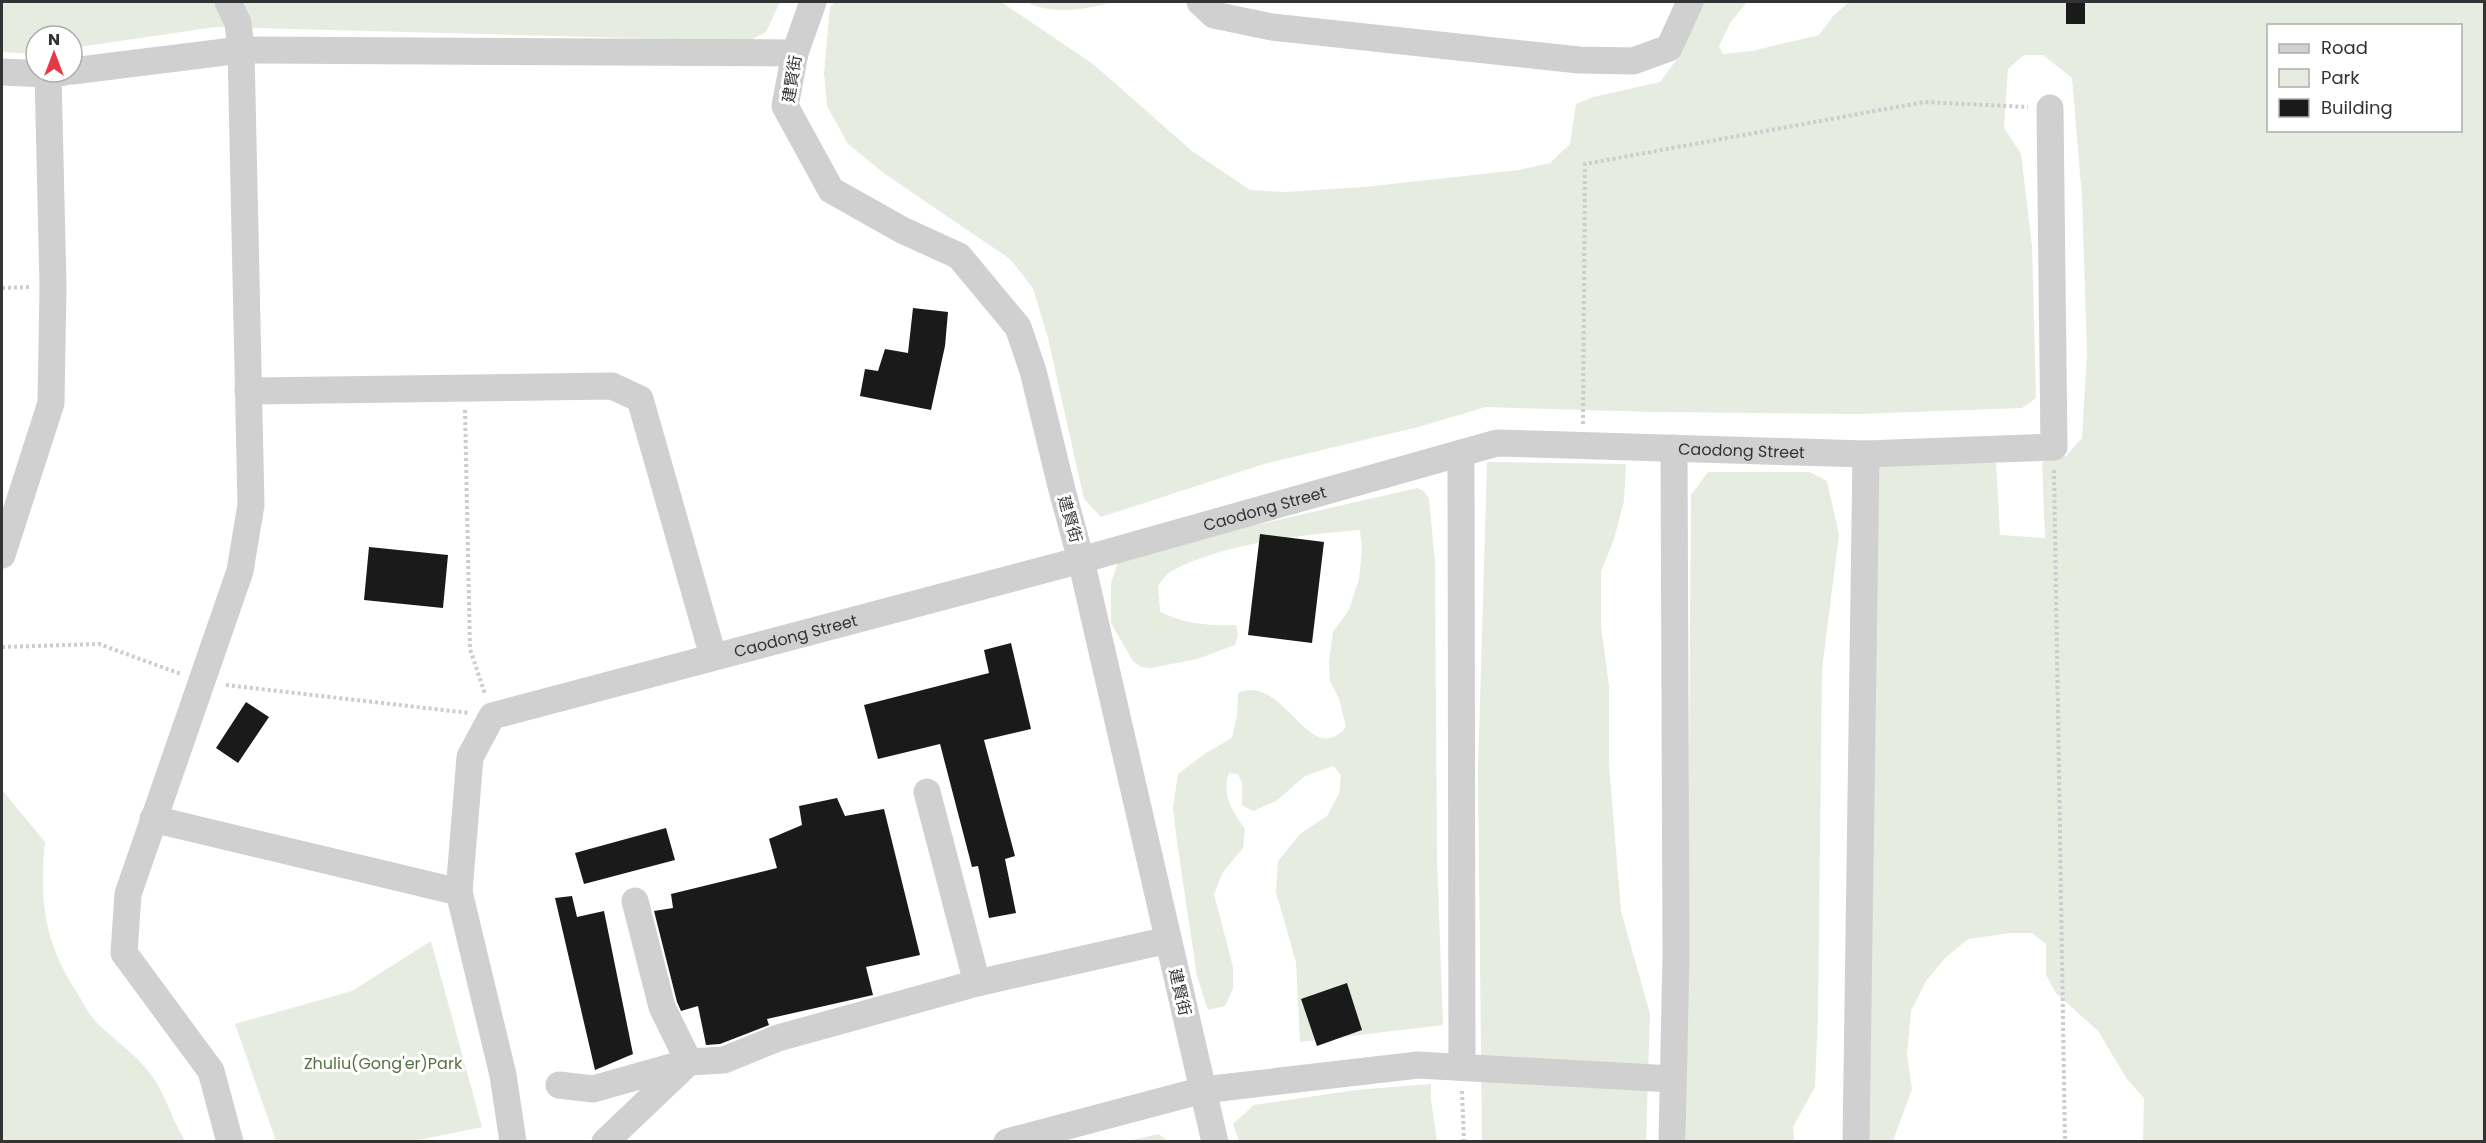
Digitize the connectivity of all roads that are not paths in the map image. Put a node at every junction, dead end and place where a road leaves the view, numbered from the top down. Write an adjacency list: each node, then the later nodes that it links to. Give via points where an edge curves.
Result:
1 (228, 2): 5 (street, via 238,23)
2 (813, 2): 6 (street, 建賢街)
3 (1200, 2): 4 (street, via 1214,15 1272,27 1579,60 1632,61 1669,48)
4 (1690, 2)
5 (241, 50): 6 (street); 7 (street); 12 (street)
6 (795, 53): 17 (street, 建賢街, via 785,106 831,190 902,230 959,256 1018,327 1034,371)
7 (84, 69)
8 (2, 72): 9 (street)
9 (24, 72)
10 (61, 84): 16 (street, via 51,403)
11 (2050, 108): 15 (street, Caodong Street, via 2054,447)
12 (248, 392): 18 (street, via 612,386 639,399); 20 (street, via 251,505 240,571)
13 (1674, 448): 14 (street, Caodong Street, via 1497,443); 15 (street, Caodong Street); 27 (street)
14 (1461, 453): 17 (street, Caodong Street); 26 (street)
15 (1866, 454): 36 (street)
16 (2, 555)
17 (1081, 560): 18 (street, Caodong Street); 23 (street, 建賢街)
18 (713, 656): 21 (street, Caodong Street, via 492,716 470,757)
19 (927, 792): 24 (street)
20 (153, 819): 21 (street); 30 (street, via 128,894 124,953 211,1071)
21 (459, 892): 31 (street, via 503,1075)
22 (635, 901): 25 (street, via 662,1007)
23 (1168, 940): 24 (street); 29 (street, 建賢街)
24 (977, 983): 25 (street, via 778,1038 724,1060)
25 (689, 1062): 28 (street, via 593,1089); 32 (street)
26 (1462, 1067): 27 (street); 29 (street, via 1418,1065)
27 (1673, 1079): 35 (street)
28 (559, 1085)
29 (1203, 1090): 33 (street); 34 (street, 建賢街)
30 (230, 1142)
31 (513, 1142)
32 (605, 1142)
33 (1007, 1142)
34 (1215, 1142)
35 (1672, 1142)
36 (1856, 1142)

